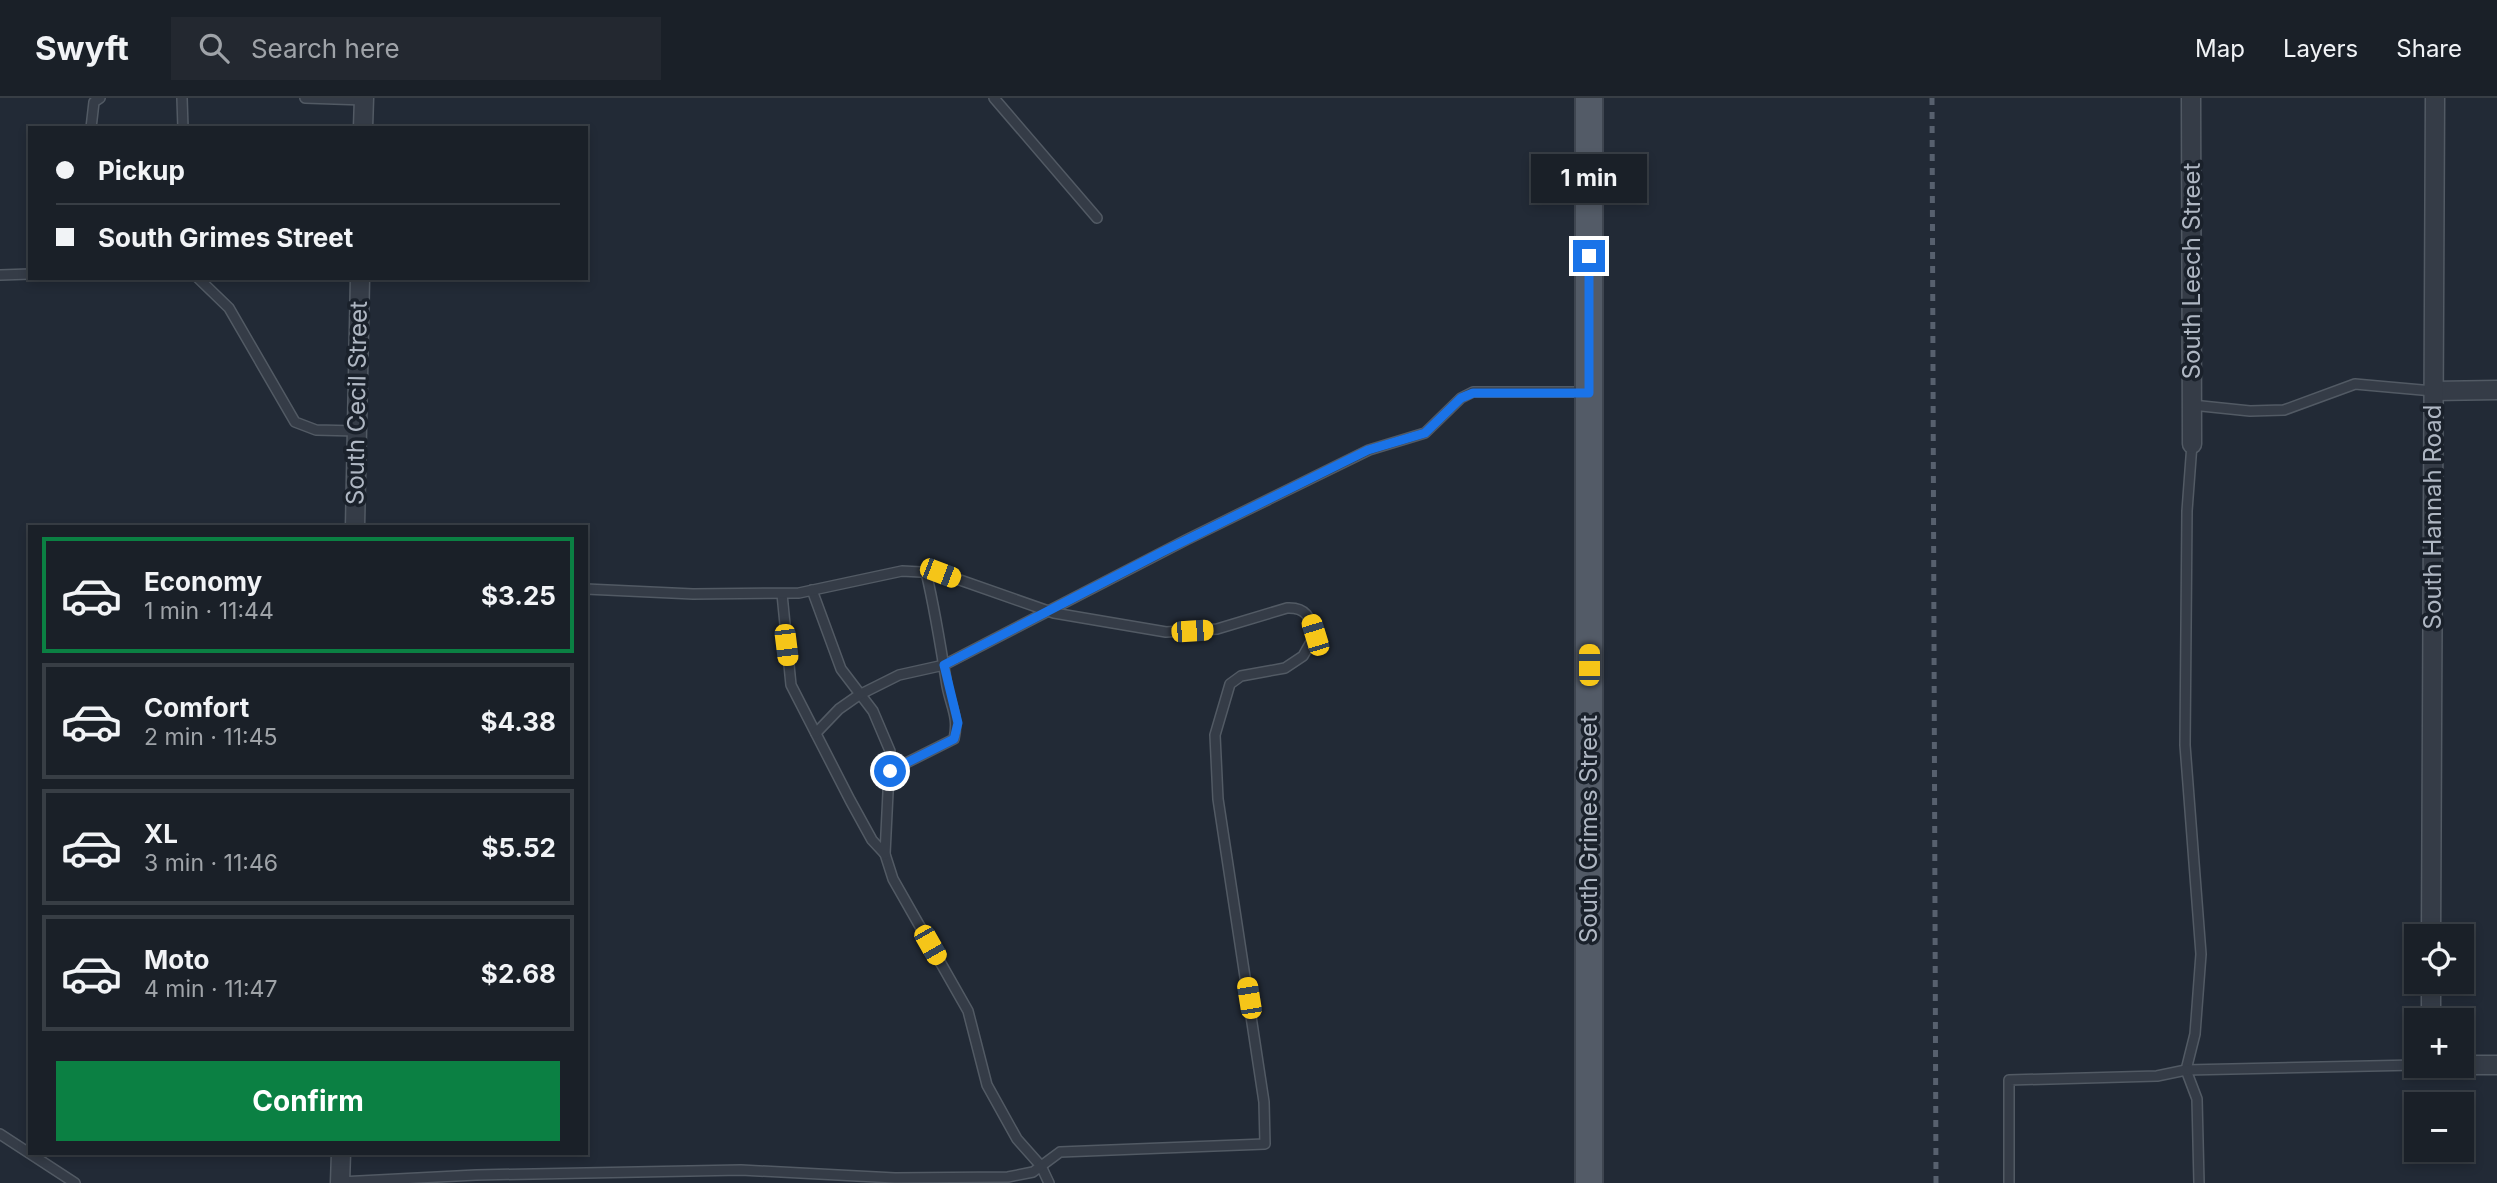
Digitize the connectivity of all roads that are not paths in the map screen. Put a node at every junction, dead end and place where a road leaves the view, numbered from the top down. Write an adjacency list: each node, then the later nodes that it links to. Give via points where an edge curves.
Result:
1 (100, 98): 9 (lane, via 94,102)
2 (182, 98): 10 (lane)
3 (305, 98): 8 (lane)
4 (994, 98): 12 (lane)
5 (1589, 98): 19 (main road, South Grimes Street)
6 (2191, 98): 20 (street, South Leech Street)
7 (2434, 98): 18 (street, South Hannah Road)
8 (364, 99): 11 (street)
9 (91, 126)
10 (183, 126)
11 (363, 126)
12 (1097, 218)
13 (28, 274): 14 (lane)
14 (0, 275)
15 (200, 280): 21 (lane, via 229,308 295,422 316,430)
16 (360, 280): 21 (street, South Cecil Street)
17 (2497, 390): 18 (street)
18 (2433, 391): 20 (lane, via 2355,384 2284,410); 34 (street, South Hannah Road)
19 (1589, 393): 28 (lane, via 1473,393 1461,398 1425,433 1368,450); 47 (main road, South Grimes Street)
20 (2192, 405): 22 (street, South Leech Street)
21 (357, 430): 23 (street, South Cecil Street)
22 (2192, 444): 38 (lane, via 2185,745 2201,954 2195,1034)
23 (355, 525)
24 (926, 572): 26 (lane, via 902,571); 28 (lane); 29 (lane)
25 (588, 589): 27 (lane)
26 (812, 590): 27 (lane); 30 (lane, via 841,669)
27 (782, 594): 31 (lane, via 791,685)
28 (1046, 610): 29 (lane); 43 (lane, via 1166,632 1217,629 1299,607 1308,614 1315,635 1303,656 1285,668 1241,676 1230,684 1215,735 1218,799 1264,1102 1265,1144 1060,1152)
29 (944, 665): 30 (lane, via 899,675); 32 (lane, via 958,723 954,739)
30 (859, 695): 31 (lane); 32 (lane, via 873,711 890,751)
31 (816, 733): 33 (lane, via 872,840)
32 (890, 771): 33 (lane)
33 (886, 854): 43 (lane, via 893,878 968,1011 987,1085 1017,1139)
34 (2431, 924)
35 (2404, 1065): 38 (lane)
36 (2474, 1065): 37 (street)
37 (2497, 1065)
38 (2186, 1070): 48 (lane, via 2157,1076 2009,1080); 49 (lane, via 2197,1099)
39 (0, 1134): 40 (lane)
40 (28, 1152)
41 (32, 1155): 45 (lane)
42 (341, 1155): 44 (street)
43 (1041, 1166): 44 (lane, via 1008,1177 894,1178 741,1170); 46 (lane)
44 (340, 1182)
45 (75, 1183)
46 (1049, 1183)
47 (1589, 1183)
48 (2009, 1183)
49 (2199, 1183)

